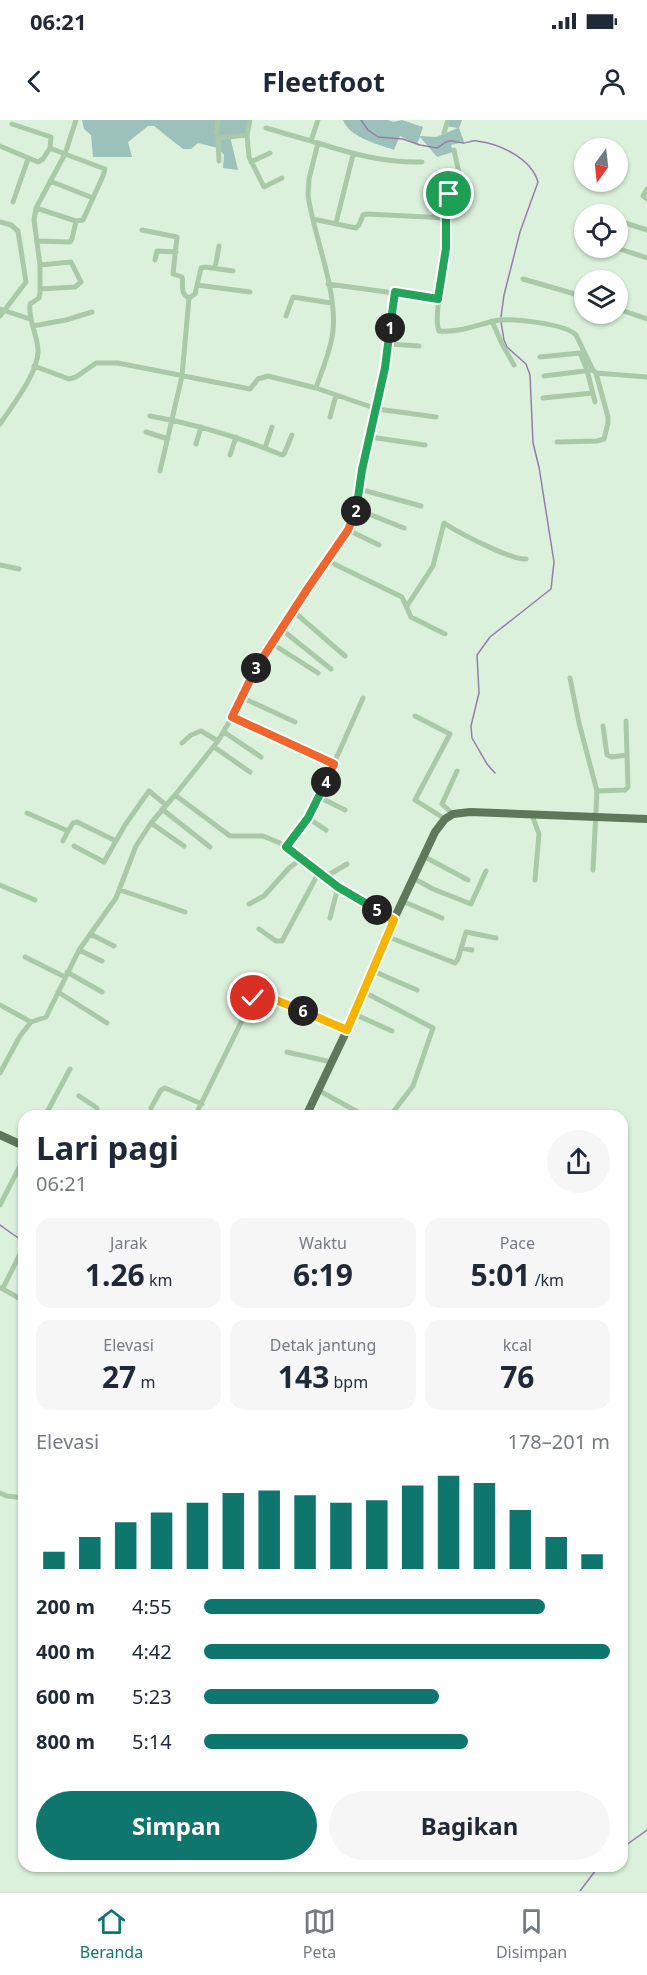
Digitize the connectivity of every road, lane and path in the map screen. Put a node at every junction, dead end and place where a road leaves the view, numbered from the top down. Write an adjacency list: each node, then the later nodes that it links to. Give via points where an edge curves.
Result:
1 (76, 120): 17 (street)
2 (218, 120): 9 (street)
3 (250, 120): 10 (street)
4 (318, 120): 11 (street)
5 (448, 120): 8 (street)
6 (12, 124): 14 (street, via 51,137)
7 (266, 128): 11 (street)
8 (444, 132)
9 (216, 133)
10 (247, 135): 20 (street, via 219,137); 21 (street)
11 (311, 141): 12 (street)
12 (318, 143): 18 (street); 31 (street, via 308,188)
13 (0, 146): 19 (street)
14 (50, 148): 17 (street); 19 (street, via 41,162)
15 (454, 150): 30 (street, via 463,191 447,194)
16 (270, 153): 21 (street)
17 (65, 154): 24 (street); 26 (street, via 105,169)
18 (353, 155): 22 (street); 34 (street)
19 (28, 159): 28 (street)
20 (219, 161)
21 (251, 162): 23 (street, via 264,187)
22 (422, 162)
23 (282, 178)
24 (50, 181): 26 (street); 29 (street)
25 (647, 189): 27 (street)
26 (93, 198): 32 (street, via 83,220)
27 (647, 200)
28 (13, 202)
29 (36, 208): 32 (street); 38 (street)
30 (447, 218): 34 (street, via 367,214 358,227); 55 (street)
31 (313, 219): 34 (street); 48 (street)
32 (76, 221): 38 (street, via 70,242)
33 (0, 222): 57 (street, via 18,231 26,279 23,288)
34 (336, 223)
35 (628, 224): 37 (street)
36 (142, 230): 40 (street, via 176,236)
37 (647, 230)
38 (37, 241): 44 (street)
39 (219, 246): 45 (street)
40 (176, 252): 43 (street, via 158,251); 54 (street, via 173,274 182,277 182,290)
41 (628, 252): 42 (street)
42 (647, 258)
43 (155, 260)
44 (40, 265): 50 (street); 50 (street, via 69,261 81,282)
45 (215, 268): 46 (street); 49 (street, via 201,268)
46 (233, 271)
47 (523, 279): 53 (street)
48 (328, 284): 52 (street); 56 (street)
49 (197, 285): 51 (street); 54 (street, via 195,294)
50 (40, 289): 62 (street, via 39,298 30,304)
51 (250, 292)
52 (395, 292): 55 (street); 66 (street)
53 (574, 294)
54 (189, 298): 72 (street)
55 (438, 299): 64 (street, via 439,331)
56 (331, 303): 61 (street, via 292,297); 75 (street, via 332,341)
57 (2, 309): 60 (street); 62 (street)
58 (92, 312): 65 (street)
59 (628, 312): 63 (street)
60 (0, 316)
61 (286, 316)
62 (30, 319): 65 (street)
63 (647, 319)
64 (494, 321): 69 (street, via 501,344); 71 (street, via 559,326 573,332)
65 (33, 326): 70 (street, via 38,351)
66 (389, 344): 67 (street); 81 (street)
67 (419, 346)
68 (540, 357): 71 (street, via 580,353)
69 (514, 364)
70 (34, 366): 72 (street, via 69,379 100,362); 86 (street)
71 (592, 371): 73 (street); 74 (street); 76 (street); 77 (street)
72 (182, 376): 75 (street, via 250,389 264,375); 85 (street)
73 (544, 376)
74 (647, 377)
75 (316, 388): 78 (street)
76 (601, 392): 77 (street); 94 (street, via 608,423 604,439)
77 (591, 393): 79 (street); 80 (street)
78 (336, 395): 81 (street); 83 (street)
79 (543, 398)
80 (595, 402)
81 (377, 409): 84 (street); 92 (street)
82 (150, 416): 85 (street)
83 (330, 417)
84 (436, 417)
85 (172, 420): 87 (street); 93 (street)
86 (0, 424)
87 (201, 427): 91 (street); 95 (street)
88 (272, 427): 97 (street)
89 (146, 432): 93 (street)
90 (292, 435): 97 (street, via 283,455)
91 (236, 437): 97 (street); 98 (street)
92 (370, 437): 96 (street); 100 (street)
93 (168, 439): 99 (street)
94 (557, 442)
95 (196, 444)
96 (425, 445)
97 (265, 448)
98 (230, 455)
99 (160, 471)
100 (359, 489): 101 (street); 102 (street)
101 (421, 506)
102 (356, 509): 103 (street); 104 (street)
103 (404, 528)
104 (348, 530): 105 (street); 107 (street)
105 (379, 545)
106 (526, 559): 110 (street, via 505,554 444,524 433,566)
107 (326, 560): 110 (street, via 402,597); 111 (street)
108 (0, 565): 109 (street)
109 (19, 569)
110 (407, 606): 113 (street, via 411,617)
111 (293, 611): 112 (street); 115 (street)
112 (281, 629): 114 (street); 116 (street)
113 (445, 634)
114 (271, 643): 117 (street); 119 (street)
115 (345, 656)
116 (331, 669)
117 (318, 674)
118 (570, 678): 135 (street)
119 (243, 698): 122 (street); 124 (street)
120 (363, 698): 132 (street)
121 (415, 716): 142 (street, via 450,734 416,799)
122 (232, 717): 126 (street); 132 (street)
123 (626, 721): 130 (street)
124 (295, 722)
125 (603, 726): 130 (street, via 607,755)
126 (224, 732): 127 (street); 131 (street)
127 (218, 741): 128 (street, via 203,731); 129 (street)
128 (182, 743)
129 (214, 747): 134 (street); 136 (street)
130 (627, 755): 135 (street, via 626,789)
131 (261, 757)
132 (334, 764): 137 (street)
133 (457, 771): 142 (street, via 441,804)
134 (250, 772)
135 (597, 791): 143 (street)
136 (176, 795): 138 (street); 154 (street, via 230,836 262,836)
137 (319, 797): 139 (street); 144 (street)
138 (164, 807): 146 (street); 150 (street, via 149,791); 153 (street)
139 (345, 810)
140 (27, 813): 148 (street)
141 (532, 815): 142 (main road, via 470,812); 143 (main road); 164 (street, via 539,834)
142 (449, 817): 155 (main road, via 435,832)
143 (595, 817): 145 (main road); 158 (street)
144 (308, 818): 147 (street); 154 (street)
145 (647, 819)
146 (151, 823): 152 (street); 167 (street, via 136,846)
147 (326, 830)
148 (68, 831): 149 (street); 150 (street, via 75,822)
149 (63, 841)
150 (116, 841): 151 (street, via 104,862)
151 (74, 846)
152 (184, 846)
153 (210, 847)
154 (286, 847): 156 (street)
155 (423, 856): 162 (main road); 163 (street)
156 (301, 859): 160 (street); 170 (street, via 264,896)
157 (347, 864): 161 (street)
158 (593, 870)
159 (486, 871): 162 (street, via 471,904)
160 (319, 873): 161 (street); 175 (street, via 282,941)
161 (325, 877): 166 (street)
162 (413, 878): 169 (main road)
163 (468, 880)
164 (535, 880)
165 (0, 885): 168 (street)
166 (338, 887): 172 (street); 174 (street)
167 (120, 890): 171 (street); 176 (street)
168 (35, 900)
169 (402, 901): 173 (street); 174 (main road)
170 (249, 904)
171 (185, 912)
172 (330, 918)
173 (442, 918)
174 (394, 920): 177 (main road)
175 (259, 928)
176 (90, 934): 179 (street); 181 (street)
177 (386, 936): 180 (street, via 455,963); 185 (main road)
178 (496, 938): 180 (street, via 466,932)
179 (114, 946)
180 (461, 948): 182 (street)
181 (79, 950): 184 (street); 186 (street)
182 (472, 950)
183 (25, 957): 186 (street)
184 (102, 961)
185 (373, 971): 187 (street); 190 (main road)
186 (66, 974): 188 (street); 189 (street)
187 (417, 990)
188 (58, 992): 193 (street, via 46,1017); 194 (street)
189 (102, 992)
190 (364, 992): 192 (main road); 211 (street, via 433,1028 413,1086)
191 (0, 1005): 193 (street)
192 (354, 1014): 195 (main road); 196 (street)
193 (32, 1022): 200 (street, via 12,1047)
194 (107, 1023)
195 (347, 1030): 198 (main road); 203 (street, via 257,994)
196 (392, 1031)
197 (287, 1052): 198 (street)
198 (331, 1062): 201 (main road)
199 (70, 1069): 205 (street)
200 (0, 1072)
201 (317, 1091): 208 (main road); 209 (street); 210 (street)
202 (79, 1096): 206 (street)
203 (202, 1104): 204 (street, via 165,1088); 207 (street)
204 (151, 1107)
205 (48, 1110)
206 (97, 1110)
207 (198, 1110)
208 (309, 1110)
209 (348, 1110)
210 (353, 1110)
211 (395, 1110)
212 (0, 1135): 213 (main road)
213 (18, 1143)
214 (18, 1170): 215 (street)
215 (0, 1205)
216 (18, 1257): 217 (street)
217 (1, 1288): 218 (street)
218 (18, 1298)
219 (0, 1493): 220 (street)
220 (18, 1497)

